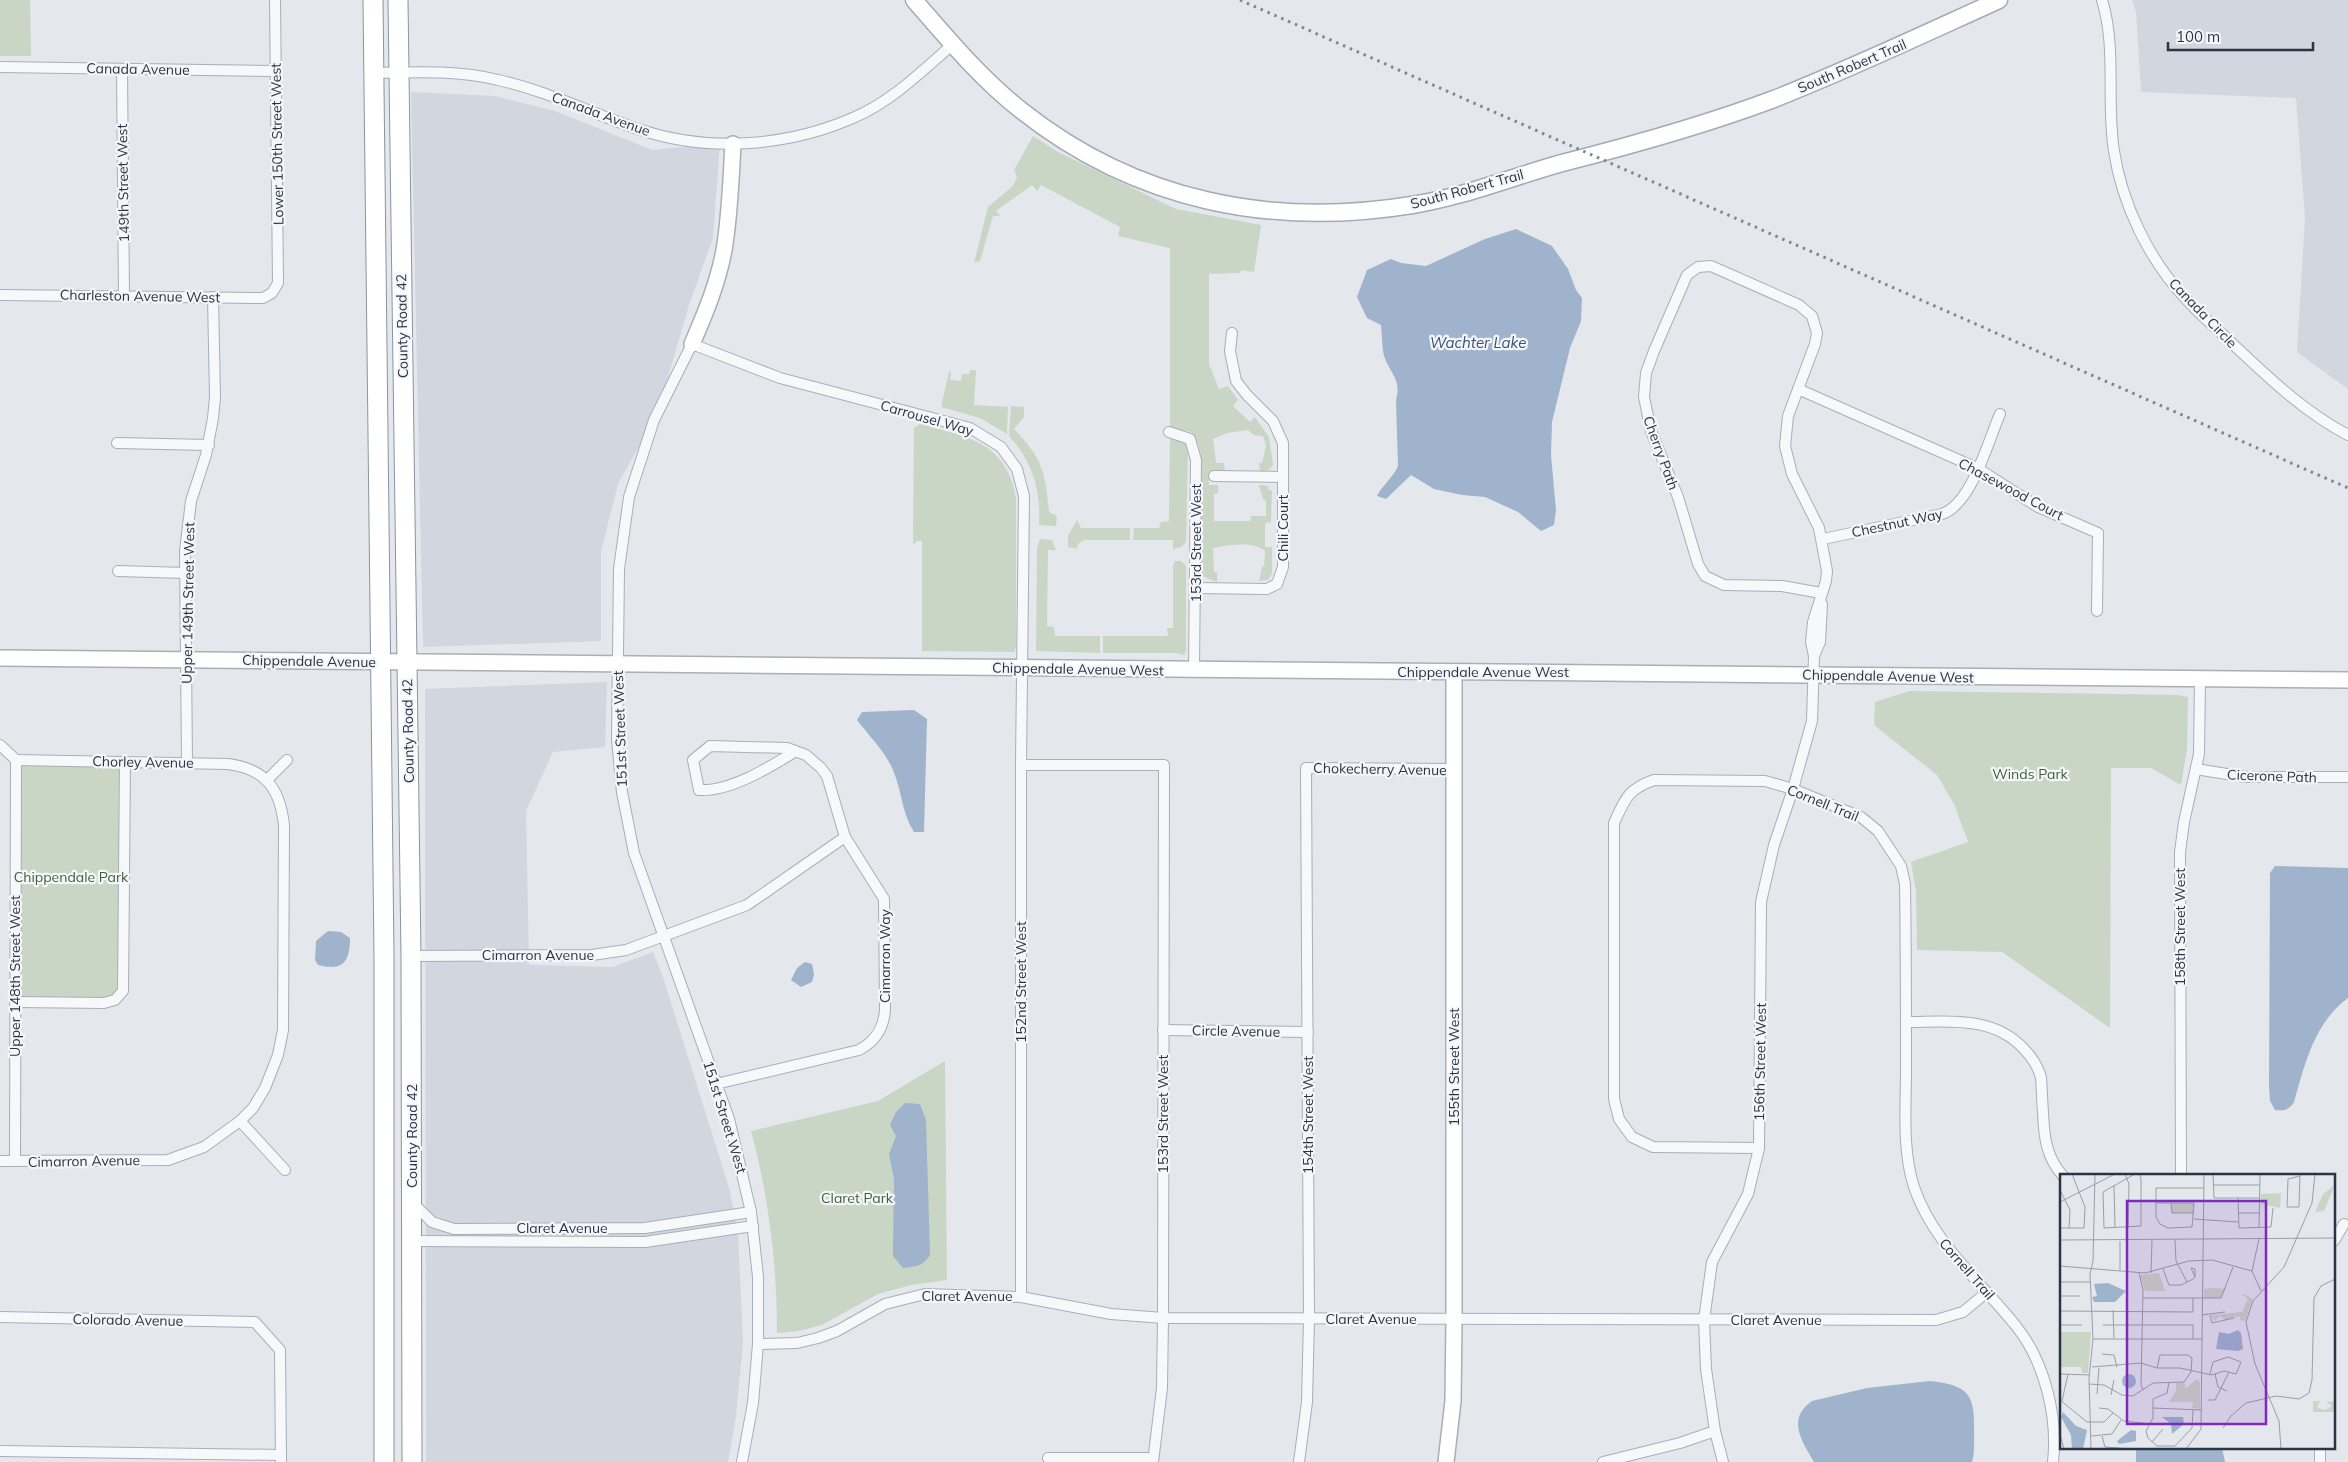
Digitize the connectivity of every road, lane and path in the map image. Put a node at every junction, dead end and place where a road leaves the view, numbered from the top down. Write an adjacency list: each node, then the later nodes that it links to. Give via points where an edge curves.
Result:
1 (275, 0): 10 (street, Lower 150th Street West)
2 (373, 0): 12 (highway, County Road 42)
3 (398, 0): 11 (highway, County Road 42)
4 (914, 0): 7 (main road, South Robert Trail)
5 (1999, 0): 7 (main road, South Robert Trail, via 1815,82 1719,118 1448,197 1385,209 1331,214 1272,212 1210,202 1140,180 1072,146 1023,112)
6 (2102, 0): 26 (street, Canada Circle, via 2109,39 2114,151 2128,202 2148,246 2185,299 2263,373)
7 (952, 45): 13 (street, Canada Avenue, via 900,90 856,117 794,138)
8 (0, 67): 9 (street, Canada Avenue)
9 (122, 69): 10 (street, Canada Avenue); 17 (street, 149th Street West)
10 (276, 71): 15 (street, Lower 150th Street West)
11 (400, 72): 12 (street, Canada Avenue); 13 (street, Canada Avenue, via 449,72 497,80 543,92 642,131 687,140); 22 (highway, County Road 42)
12 (374, 73): 14 (highway, County Road 42)
13 (733, 144): 21 (street, 151st Street West, via 724,252 711,299)
14 (375, 164): 22 (highway, via 379,187 382,344 387,356); 40 (highway, County Road 42)
15 (276, 288): 18 (street, Charleston Avenue West, via 263,298)
16 (0, 295): 17 (street, Charleston Avenue West)
17 (124, 296): 18 (street, Charleston Avenue West)
18 (213, 298): 28 (street, Upper 149th Street West, via 215,397)
19 (1817, 327): 23 (street, 156th Street West, via 1815,344); 36 (street, Cherry Path, via 1812,316 1799,305 1711,266 1698,267 1685,279 1654,351 1646,374 1644,397 1651,432 1705,576 1724,586 1782,586)
20 (1232, 333): 31 (street, Chili Court, via 1230,351 1236,381 1273,421 1281,436)
21 (692, 344): 42 (street, 151st Street West, via 654,420 629,497 619,569); 43 (street, Carrousel Way, via 780,378 970,428 1001,447 1017,470 1024,496)
22 (403, 375): 41 (highway, County Road 42)
23 (1798, 389): 29 (street, Chasewood Court); 32 (street, 156th Street West, via 1786,426 1786,456)
24 (2000, 414): 29 (street, Chestnut Way)
25 (1169, 432): 35 (street, 153rd Street West, via 1190,439 1196,460)
26 (2348, 435)
27 (117, 443): 28 (street)
28 (208, 444): 34 (street, Upper 149th Street West, via 188,518)
29 (1977, 468): 32 (street, Chestnut Way, via 1965,496 1950,511); 37 (street, Chasewood Court, via 2038,507 2098,533)
30 (1214, 476): 31 (street, Chili Court)
31 (1283, 477): 35 (street, Chili Court, via 1283,567 1276,584 1267,590)
32 (1823, 539): 36 (street, 156th Street West, via 1826,571)
33 (118, 571): 34 (street)
34 (185, 573): 39 (street, Upper 149th Street West)
35 (1195, 588): 44 (street, 153rd Street West)
36 (1821, 593): 46 (street, 156th Street West, via 1810,642)
37 (2097, 611)
38 (0, 658): 39 (street, Chippendale Avenue)
39 (186, 659): 40 (street, Chippendale Avenue); 54 (street, Upper 149th Street West)
40 (382, 662): 41 (street, Chippendale Avenue); 69 (highway, County Road 42)
41 (407, 662): 42 (street, Chippendale Avenue); 64 (highway, County Road 42)
42 (617, 664): 43 (street, Chippendale Avenue West); 63 (street, 151st Street West, via 618,745 625,810 634,853)
43 (1023, 668): 44 (street, Chippendale Avenue West); 55 (street, 152nd Street West)
44 (1194, 670): 45 (street, Chippendale Avenue West)
45 (1454, 672): 46 (street, Chippendale Avenue West); 57 (street, 155th Street West)
46 (1814, 675): 47 (street, Chippendale Avenue West); 61 (street, 156th Street West, via 1812,721)
47 (2200, 680): 48 (street, Chippendale Avenue West); 58 (street, 158th Street West)
48 (2348, 680)
49 (0, 745): 51 (street)
50 (796, 751): 50 (street, via 777,747 710,746 693,760 699,790 713,791 767,768); 62 (street, Cimarron Way, via 814,761 827,776)
51 (16, 760): 53 (street, Chorley Avenue); 65 (street, Upper 148th Street West)
52 (287, 760): 60 (street)
53 (125, 762): 54 (street, Chorley Avenue); 65 (street, via 122,991 115,1000 104,1004)
54 (187, 762): 60 (street, Chorley Avenue, via 241,766)
55 (1021, 765): 67 (street, 153rd Street West, via 1164,765); 85 (street, 152nd Street West)
56 (1306, 768): 57 (street, Chokecherry Avenue); 68 (street, 154th Street West)
57 (1454, 769): 89 (street, 155th Street West)
58 (2196, 769): 59 (street, Cicerone Path, via 2237,776); 77 (street, 158th Street West, via 2180,852)
59 (2348, 777)
60 (267, 780): 71 (street, via 279,797 284,826 283,1030 278,1055 265,1088 253,1108)
61 (1794, 789): 66 (street, Cornell Trail, via 1861,816 1878,830 1901,866 1905,884); 72 (street, 156th Street West, via 1774,845 1761,902); 72 (street, Cornell Trail, via 1756,779 1654,780 1627,795 1614,823 1614,1099 1618,1119 1632,1137 1653,1147)
62 (845, 837): 63 (street, via 747,905); 70 (street, Cimarron Way, via 878,887 885,905 885,1009 880,1030 871,1042 858,1050)
63 (663, 937): 64 (street, Cimarron Avenue, via 604,954); 70 (street, 151st Street West)
64 (411, 956): 78 (highway, County Road 42)
65 (15, 1002): 74 (street, Upper 148th Street West)
66 (1906, 1022): 76 (street, via 1978,1022 1999,1029 2016,1040 2030,1056 2040,1076 2044,1140); 84 (street, Cornell Trail, via 1906,1143 1914,1186 1938,1237)
67 (1163, 1030): 68 (street, Circle Avenue); 87 (street, 153rd Street West)
68 (1308, 1032): 88 (street, 154th Street West)
69 (384, 1066): 83 (highway, via 393,1075 395,1084 395,1228 405,1239); 97 (highway, County Road 42)
70 (716, 1084): 79 (street, 151st Street West, via 738,1151)
71 (240, 1121): 74 (street, Cimarron Avenue, via 204,1147 168,1160); 75 (street)
72 (1759, 1148): 90 (street, 156th Street West, via 1748,1194 1712,1262)
73 (0, 1161): 74 (street, Cimarron Avenue)
74 (15, 1161)
75 (285, 1170)
76 (2061, 1174)
77 (2180, 1174)
78 (412, 1202): 79 (street, Claret Avenue, via 432,1222 454,1229 645,1228); 83 (highway, County Road 42)
79 (751, 1212): 80 (street, 151st Street West)
80 (753, 1226): 83 (street, Claret Avenue, via 645,1242); 91 (street, 151st Street West, via 758,1278)
81 (2346, 1226): 82 (street)
82 (2336, 1238)
83 (412, 1241): 98 (highway, County Road 42)
84 (1987, 1292): 90 (street, Claret Avenue, via 1963,1312 1936,1320); 104 (street, Cornell Trail, via 2018,1328 2038,1363 2050,1402 2055,1446)
85 (1021, 1296): 87 (street, Claret Avenue, via 1111,1314); 91 (street, Claret Avenue, via 915,1296 876,1308 847,1326 818,1338 786,1344)
86 (0, 1318): 95 (street, Colorado Avenue, via 255,1322 280,1350)
87 (1163, 1318): 88 (street, Claret Avenue); 96 (street, 153rd Street West, via 1162,1388)
88 (1309, 1319): 89 (street, Claret Avenue); 100 (street, 154th Street West, via 1306,1402)
89 (1454, 1320): 90 (street, Claret Avenue); 101 (street, 155th Street West, via 1453,1401)
90 (1704, 1320): 92 (street, 156th Street West, via 1706,1369)
91 (758, 1344): 99 (street, 151st Street West)
92 (1715, 1431): 102 (street); 103 (street, 156th Street West)
93 (0, 1451): 95 (street)
94 (1048, 1458): 96 (street)
95 (281, 1459)
96 (1153, 1460)
97 (384, 1462)
98 (412, 1462)
99 (742, 1462)
100 (1299, 1462)
101 (1446, 1462)
102 (1603, 1462)
103 (1723, 1462)
104 (2053, 1462)

